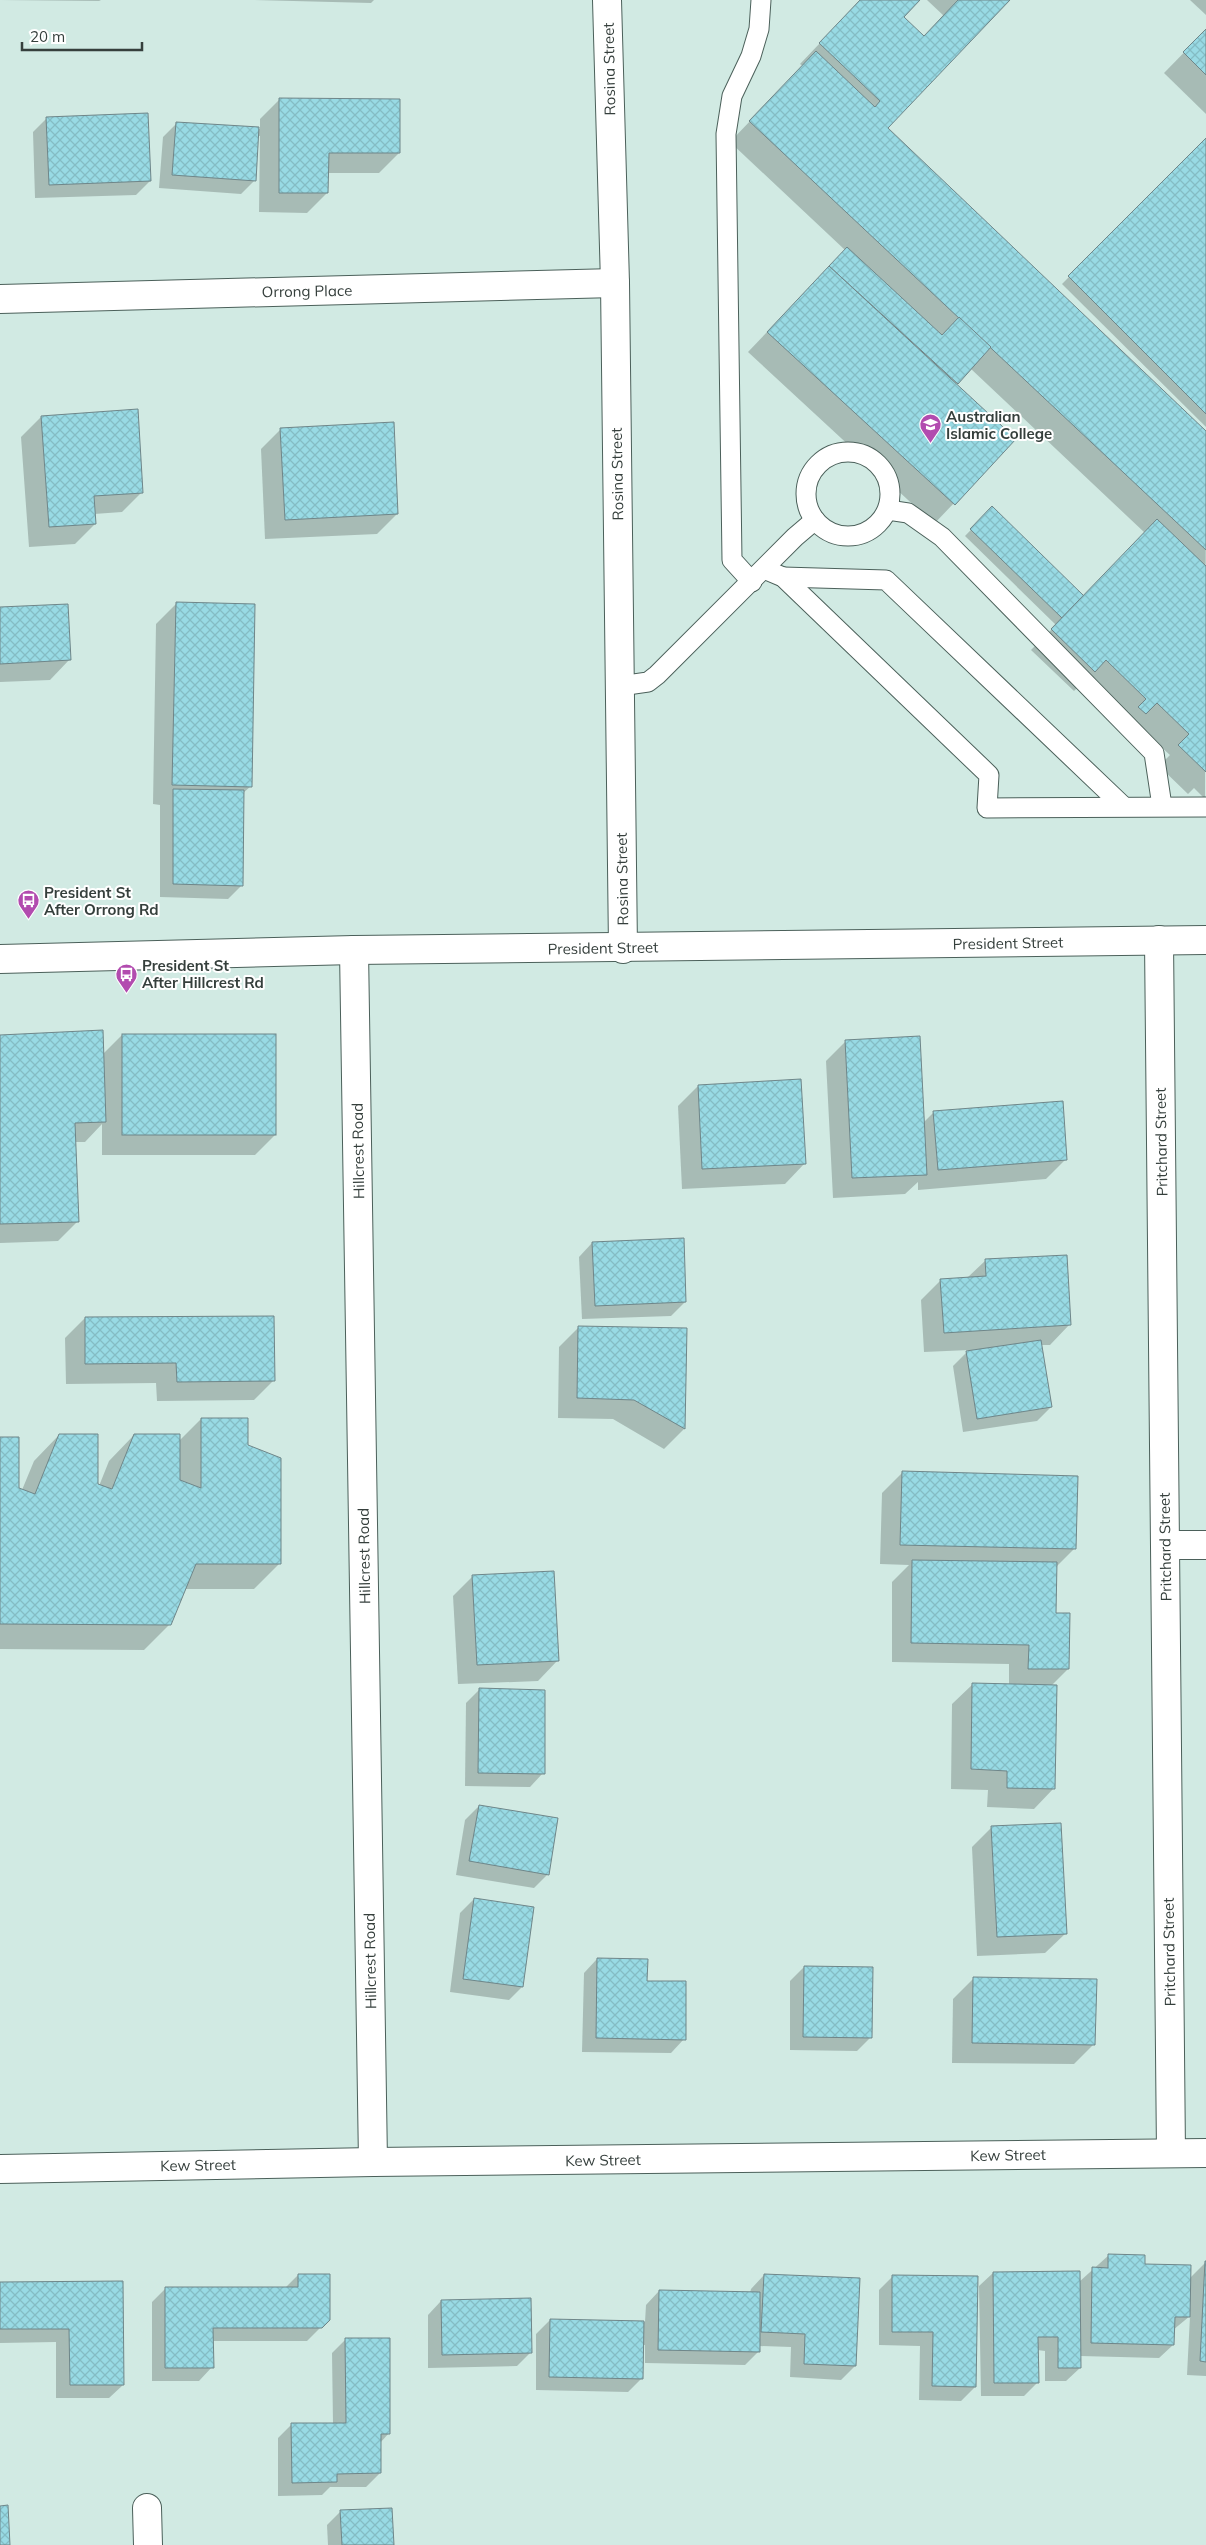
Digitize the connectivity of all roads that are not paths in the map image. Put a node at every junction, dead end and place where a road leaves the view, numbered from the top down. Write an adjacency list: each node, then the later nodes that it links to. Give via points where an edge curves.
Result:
1 (608, 0): 3 (street, Rosina Street)
2 (761, 0): 7 (lane, via 759,29 732,96 726,134 732,560)
3 (615, 283): 4 (street, Orrong Place); 9 (street, Rosina Street)
4 (0, 299)
5 (888, 510): 6 (lane, via 880,523 868,532 854,536 839,536); 6 (lane, via 891,496 889,481 882,468 858,452 842,452 817,465 809,478 806,492 808,507); 11 (lane, via 908,513 942,537 1154,753)
6 (815, 520): 7 (lane)
7 (758, 575): 8 (lane); 9 (lane, via 657,675 648,682)
8 (783, 577): 10 (lane, via 886,580); 10 (lane, via 989,775 987,808)
9 (620, 686): 15 (street, Rosina Street)
10 (1123, 806): 11 (lane)
11 (1162, 806): 12 (lane)
12 (1206, 807)
13 (1158, 940): 14 (street, President Street); 15 (street, President Street); 19 (street, Pritchard Street)
14 (1206, 940)
15 (623, 948): 16 (street, President Street)
16 (354, 950): 17 (street, President Street); 22 (street, Hillcrest Road)
17 (0, 959)
18 (1206, 1545): 19 (street)
19 (1166, 1546): 20 (street, Pritchard Street)
20 (1172, 2153): 21 (street, Kew Street); 22 (street, Kew Street)
21 (1206, 2153)
22 (373, 2162): 23 (street, Kew Street)
23 (0, 2169)
24 (147, 2508): 25 (street)
25 (148, 2545)

